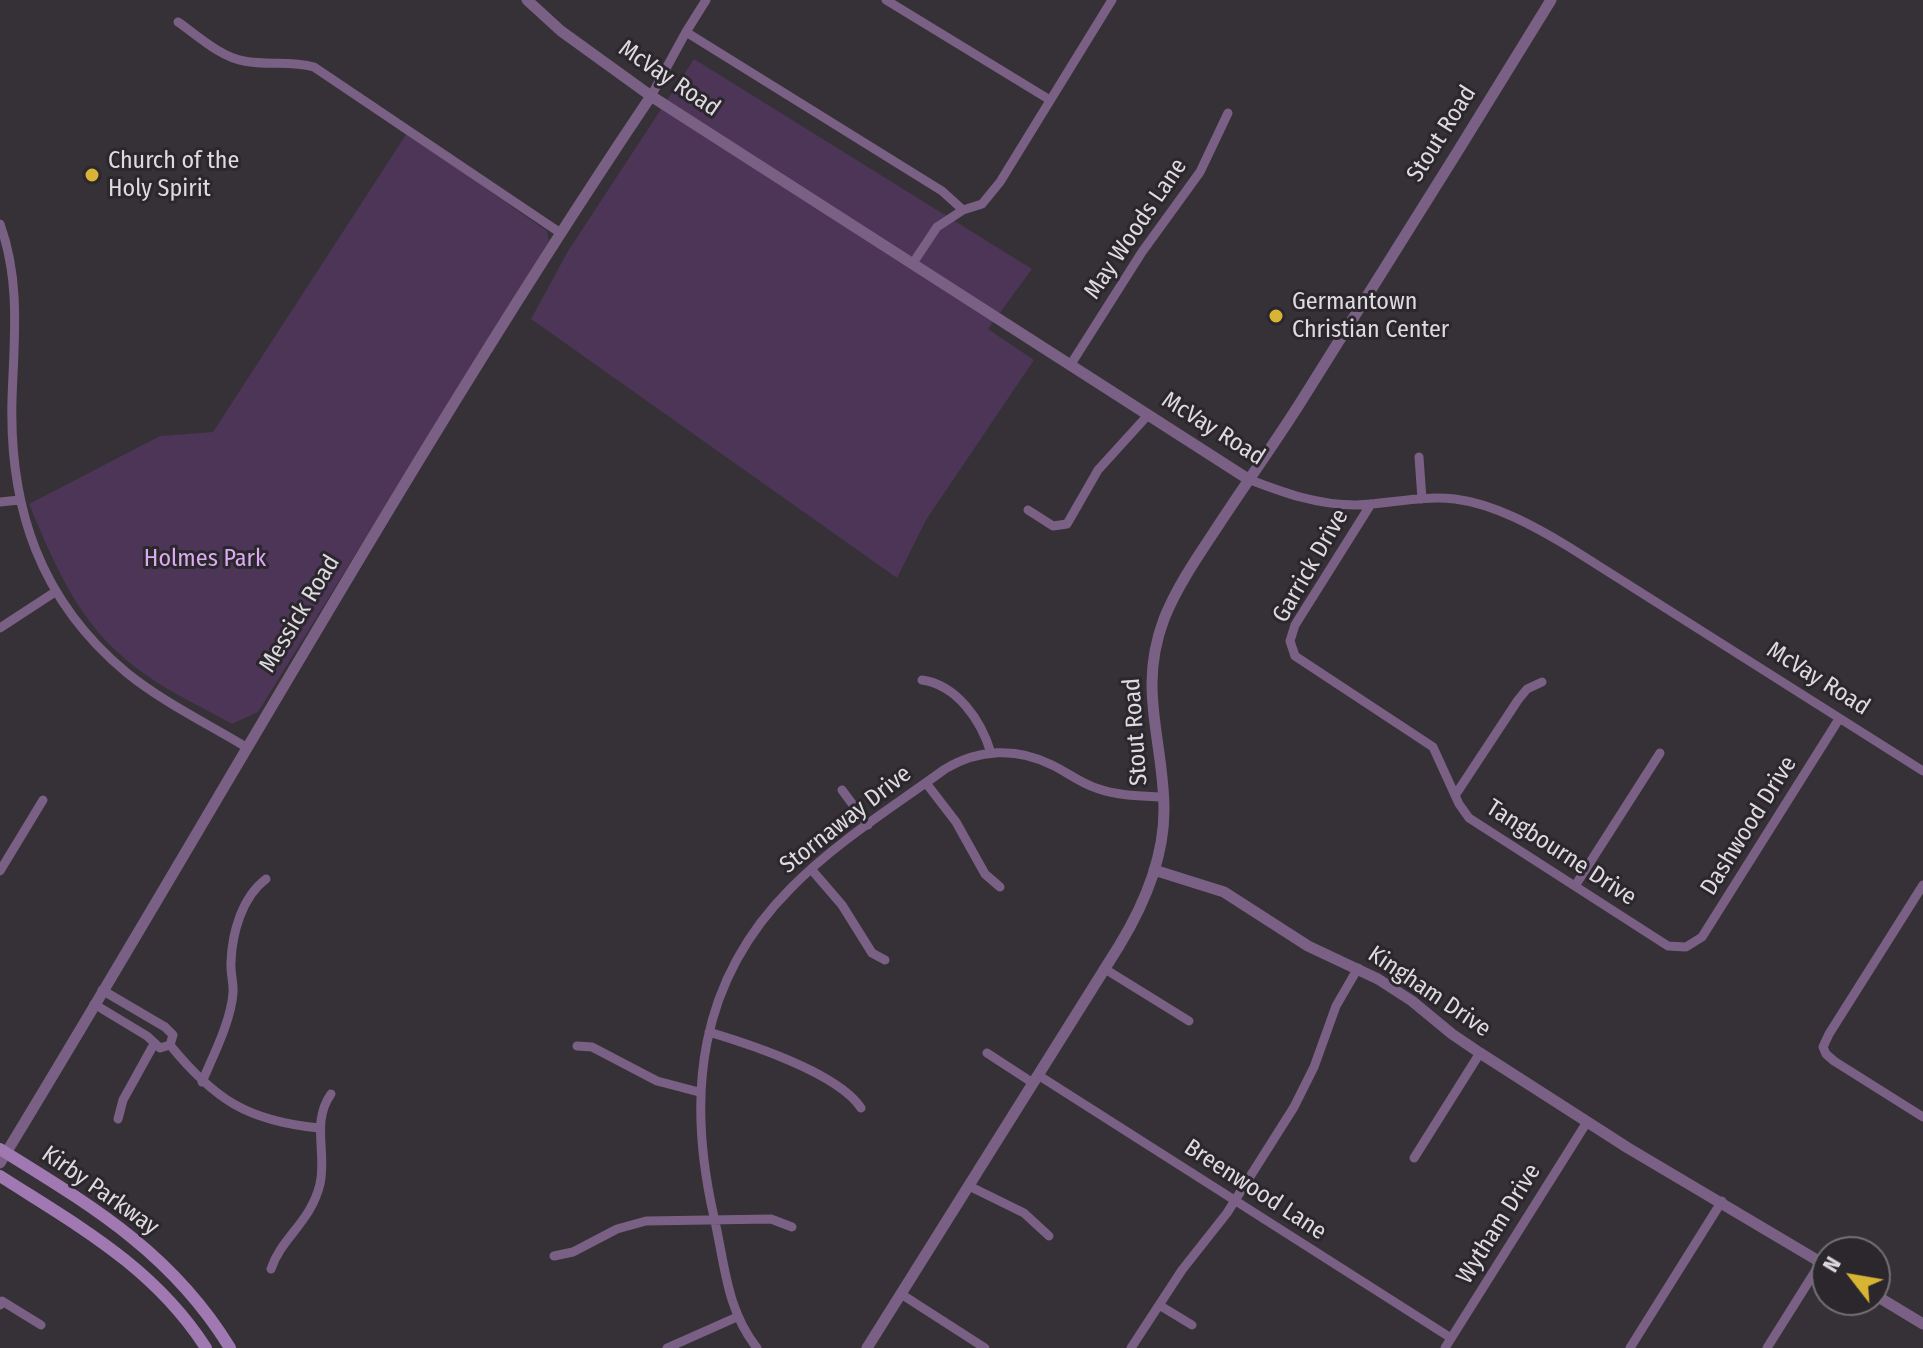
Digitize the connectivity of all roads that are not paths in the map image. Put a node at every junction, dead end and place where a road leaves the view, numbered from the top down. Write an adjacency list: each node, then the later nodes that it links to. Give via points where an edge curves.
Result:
1 (527, 0): 8 (street, McVay Road)
2 (706, 0): 7 (street)
3 (886, 0): 9 (street)
4 (1112, 0): 9 (street)
5 (1551, 0): 20 (street, Stout Road)
6 (178, 22): 13 (street, via 243,61 314,67)
7 (686, 32): 8 (street); 11 (street, via 942,191)
8 (651, 96): 13 (street, Messick Road); 14 (street, McVay Road)
9 (1050, 100): 11 (street, via 1000,182 982,204)
10 (1228, 113): 17 (street, May Woods Lane, via 1200,172)
11 (963, 210): 14 (street, via 937,227)
12 (0, 224): 15 (street, via 14,284)
13 (559, 232): 32 (street, Messick Road)
14 (913, 263): 17 (street, McVay Road)
15 (14, 363): 16 (street); 22 (street, via 12,431)
16 (0, 364)
17 (1071, 364): 18 (street, McVay Road)
18 (1148, 415): 20 (street, McVay Road); 25 (street, via 1098,470 1067,524 1053,526)
19 (1419, 457): 21 (street)
20 (1248, 479): 24 (street, McVay Road, via 1313,501); 39 (street, Stout Road, via 1180,585 1158,637 1151,697)
21 (1422, 499): 24 (street, McVay Road); 31 (street, McVay Road, via 1467,501 1545,533)
22 (19, 500): 23 (street); 26 (street)
23 (0, 502)
24 (1371, 504): 28 (street, Garrick Drive, via 1295,625)
25 (1028, 510)
26 (55, 592): 27 (street); 32 (street, via 128,674)
27 (0, 628)
28 (1291, 649): 38 (street, Tangbourne Drive, via 1300,661 1431,745)
29 (922, 680): 33 (street, via 954,693 983,732)
30 (1542, 682): 38 (street, via 1518,700)
31 (1839, 719): 35 (street, McVay Road); 49 (street, Dashwood Drive, via 1707,930)
32 (246, 747): 53 (street, Messick Road)
33 (991, 753): 36 (street, Stornaway Drive, via 955,763); 39 (street, Stornaway Drive, via 1034,757 1112,793)
34 (1660, 753): 47 (street)
35 (1923, 771)
36 (926, 783): 41 (street, Stornaway Drive); 48 (street, via 985,874)
37 (842, 790): 41 (street)
38 (1456, 794): 47 (street, Tangbourne Drive, via 1469,818)
39 (1163, 797): 44 (street, Stout Road)
40 (43, 800): 43 (street)
41 (868, 825): 42 (street, Stornaway Drive)
42 (811, 869): 50 (street, via 872,953); 56 (street, Stornaway Drive, via 751,936)
43 (0, 870)
44 (1154, 870): 51 (street, Kingham Drive, via 1224,892 1308,946); 52 (street, Stout Road, via 1140,908)
45 (266, 879): 63 (street, via 249,895 236,932 233,995)
46 (1923, 885): 67 (street, via 1824,1050)
47 (1575, 886): 49 (street, Tangbourne Drive, via 1664,944)
48 (1000, 887)
49 (1686, 947)
50 (885, 960)
51 (1358, 968): 61 (street, Kingham Drive); 76 (street, via 1336,1006 1309,1080)
52 (1105, 969): 55 (street); 62 (street, Stout Road)
53 (102, 990): 54 (street, Messick Road); 58 (street, via 165,1027 173,1035)
54 (94, 1004): 57 (street); 71 (street, Messick Road)
55 (1189, 1021)
56 (709, 1032): 64 (street, Stornaway Drive); 66 (street, via 788,1060 850,1093)
57 (154, 1044): 58 (street); 68 (street)
58 (170, 1045): 63 (street)
59 (577, 1046): 64 (street, via 592,1047 657,1081)
60 (987, 1053): 62 (street, Breenwood Lane)
61 (1480, 1053): 69 (street, Kingham Drive); 72 (street)
62 (1036, 1079): 74 (street, Stout Road); 76 (street, Breenwood Lane)
63 (202, 1082): 70 (street, via 250,1114)
64 (699, 1092): 77 (street, Stornaway Drive, via 702,1162)
65 (331, 1094): 70 (street)
66 (861, 1108)
67 (1922, 1113)
68 (118, 1119)
69 (1587, 1122): 75 (street, Kingham Drive); 92 (street, Wytham Drive)
70 (319, 1128): 82 (street, via 320,1184 308,1215 275,1256)
71 (2, 1155): 94 (main road, Kirby Parkway, via 115,1222 145,1246 214,1322)
72 (1414, 1158)
73 (0, 1176): 93 (main road, Kirby Parkway, via 132,1264)
74 (969, 1186): 79 (street, via 1024,1213); 84 (street, Stout Road)
75 (1722, 1201): 81 (street, Kingham Drive); 101 (street)
76 (1235, 1202): 86 (street); 92 (street, Breenwood Lane)
77 (715, 1220): 78 (street, via 771,1219); 80 (street, via 638,1223); 88 (street, Stornaway Drive)
78 (792, 1227)
79 (1049, 1236)
80 (554, 1256)
81 (1811, 1256)
82 (271, 1269)
83 (1811, 1283): 102 (street)
84 (901, 1294): 97 (street, Stout Road); 98 (street)
85 (0, 1305): 90 (street, via 2,1301)
86 (1159, 1305): 91 (street); 99 (street)
87 (1891, 1305): 89 (street)
88 (737, 1317): 95 (street); 96 (street, Stornaway Drive)
89 (1923, 1324)
90 (41, 1325)
91 (1192, 1325)
92 (1451, 1338): 100 (street, Wytham Drive)
93 (206, 1348)
94 (230, 1348)
95 (667, 1348)
96 (757, 1348)
97 (867, 1348)
98 (985, 1348)
99 (1131, 1348)
100 (1445, 1348)
101 (1630, 1348)
102 (1767, 1348)

